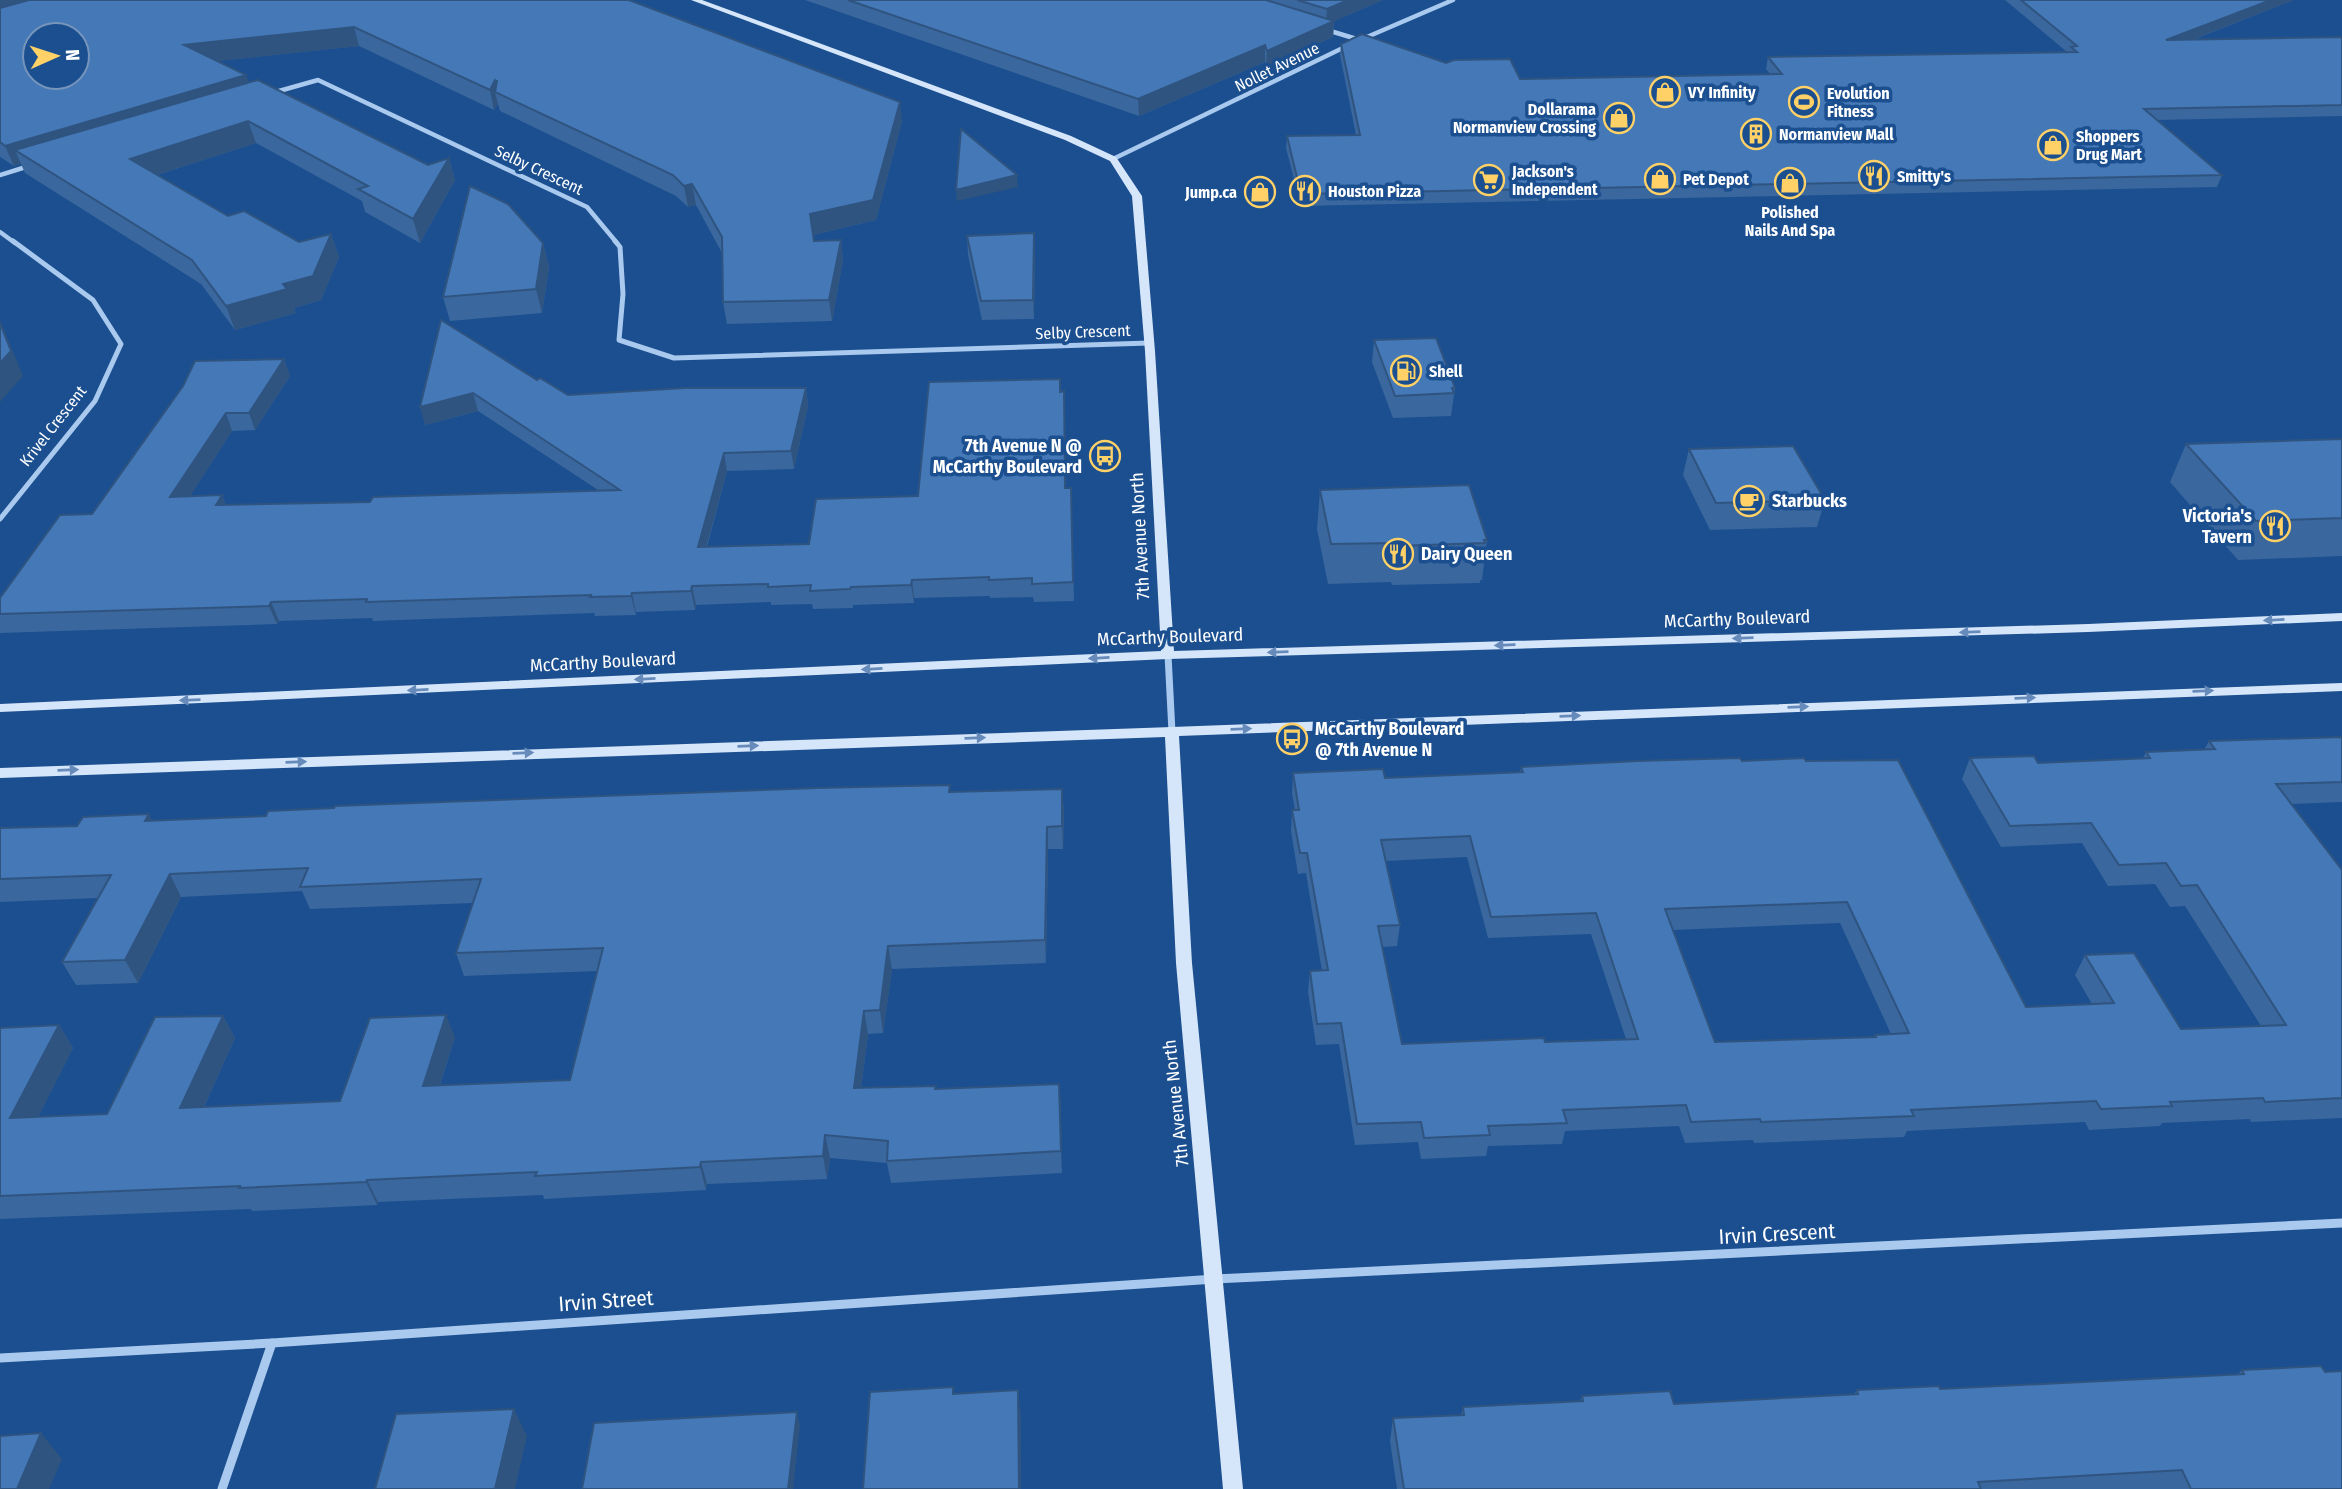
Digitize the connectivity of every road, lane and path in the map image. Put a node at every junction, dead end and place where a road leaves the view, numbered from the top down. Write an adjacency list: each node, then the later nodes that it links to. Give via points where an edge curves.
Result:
1 (695, 0): 6 (main road, via 1068,138)
2 (1453, 0): 4 (street, Nollet Avenue)
3 (1321, 28): 4 (street)
4 (1360, 40): 6 (street, Nollet Avenue)
5 (265, 96): 10 (street, Selby Crescent, via 318,80 587,206 620,247 623,294 619,340 674,358)
6 (1113, 159): 10 (main road, 7th Avenue North, via 1137,196)
7 (39, 163): 8 (street)
8 (0, 175)
9 (0, 232): 11 (street, Krivel Crescent, via 93,300 121,344 95,401)
10 (1149, 343): 13 (main road, 7th Avenue North)
11 (0, 519)
12 (2342, 617): 13 (main road, McCarthy Boulevard, one-way to 13)
13 (1168, 655): 15 (main road, McCarthy Boulevard, one-way to 15); 16 (street, 7th Avenue North)
14 (2342, 687): 16 (main road, one-way to 14)
15 (0, 708)
16 (1172, 732): 17 (main road, one-way to 16); 19 (main road, 7th Avenue North, via 1184,963)
17 (0, 773)
18 (2342, 1223): 19 (street, Irvin Crescent)
19 (1215, 1279): 20 (street, Irvin Street); 23 (main road, 7th Avenue North)
20 (272, 1343): 21 (street, Irvin Street); 22 (street)
21 (0, 1358)
22 (222, 1489)
23 (1233, 1489)

